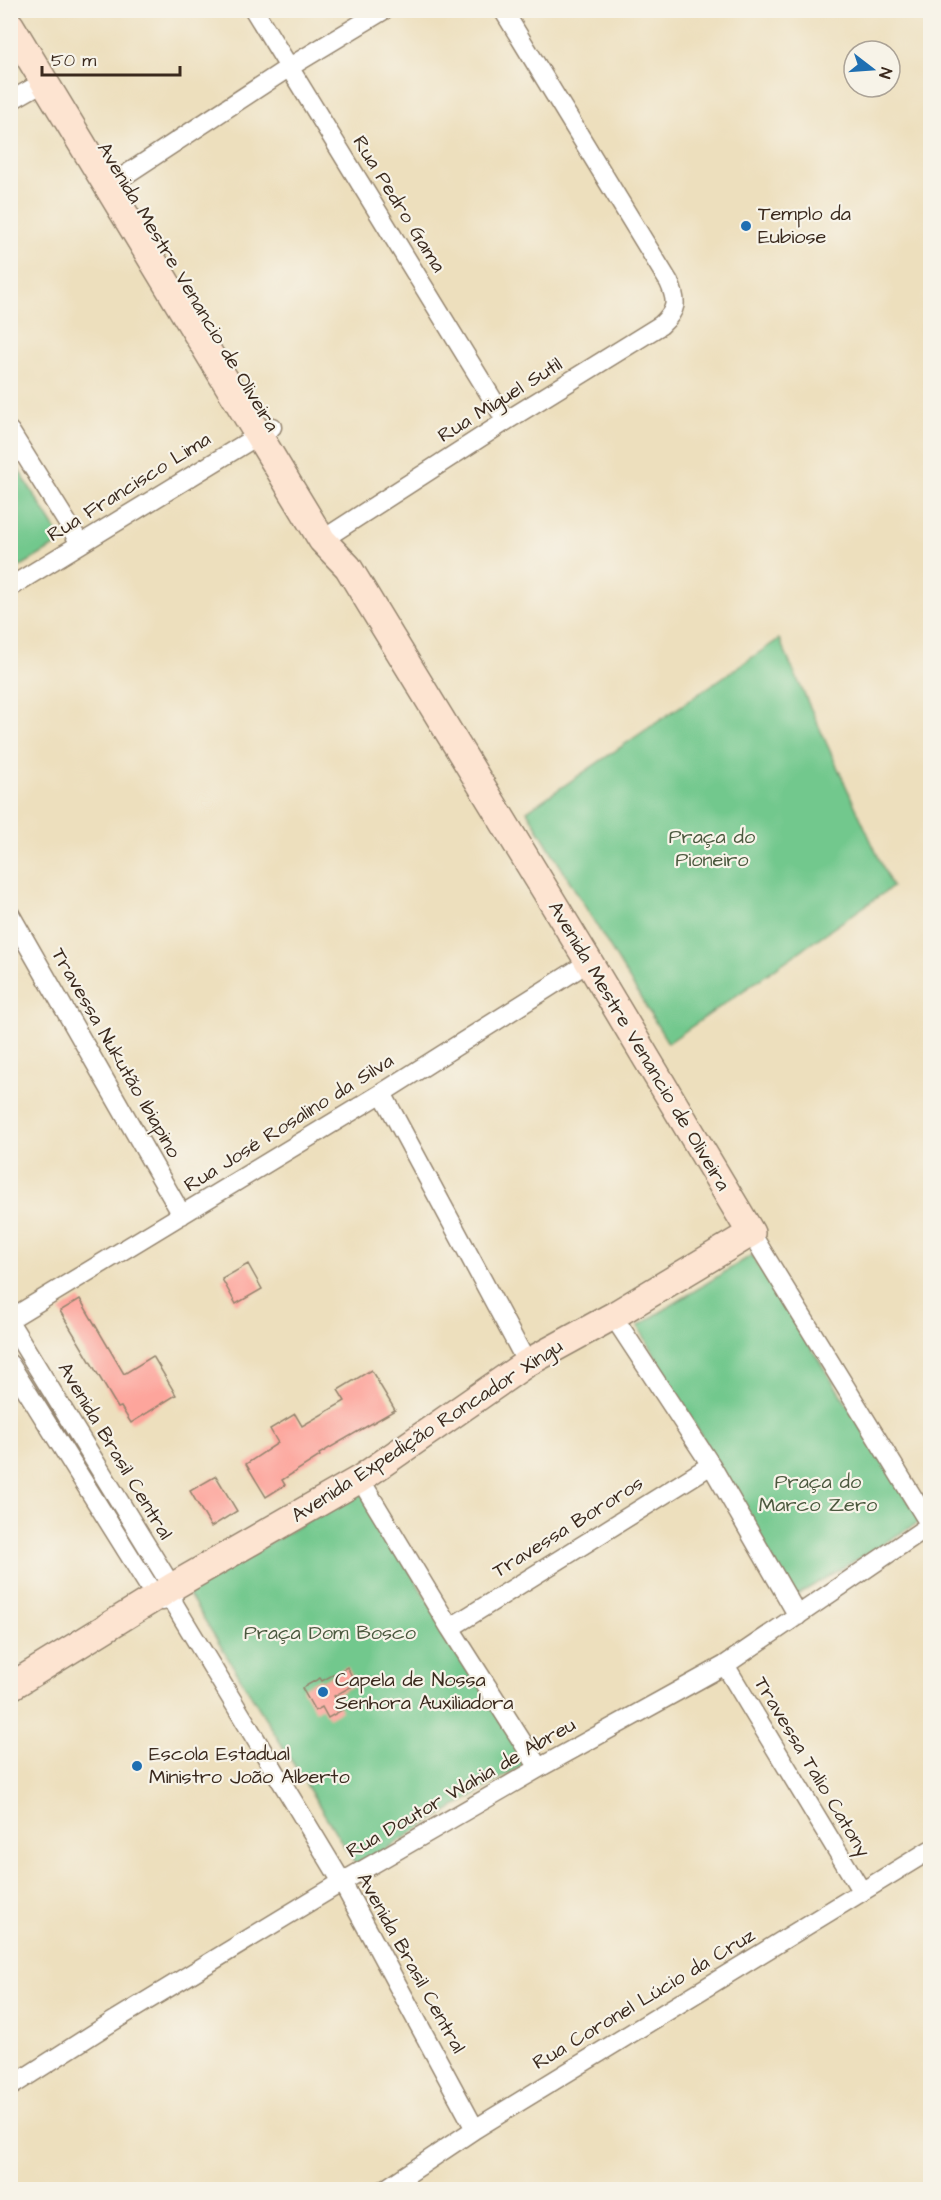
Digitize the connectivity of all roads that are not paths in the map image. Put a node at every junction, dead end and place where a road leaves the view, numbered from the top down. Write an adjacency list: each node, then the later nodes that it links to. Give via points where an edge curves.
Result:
1 (21, 10): 9 (street, Avenida Mestre Venancio de Oliveira)
2 (254, 10): 6 (street, Rua Pedro Gama)
3 (384, 10): 6 (street)
4 (503, 10): 10 (street, Rua Miguel Sutil, via 675,295 671,316 661,325)
5 (10, 25): 7 (street, Avenida Mestre Venancio de Oliveira)
6 (288, 68): 9 (street); 10 (street, Rua Pedro Gama)
7 (45, 81): 8 (street); 9 (street, Avenida Mestre Venancio de Oliveira)
8 (10, 101)
9 (114, 182): 11 (street, Avenida Mestre Venancio de Oliveira)
10 (506, 421): 13 (street, Rua Miguel Sutil)
11 (265, 430): 13 (street, Avenida Mestre Venancio de Oliveira); 14 (street, Rua Francisco Lima)
12 (10, 431): 14 (street)
13 (329, 536): 17 (street, Avenida Mestre Venancio de Oliveira)
14 (80, 543): 15 (street, Rua Francisco Lima)
15 (10, 587)
16 (10, 914): 19 (street, Travessa Nukutão Ibiapino)
17 (589, 962): 18 (street, Rua José Rosalino da Silva); 20 (street, Avenida Mestre Venancio de Oliveira)
18 (382, 1093): 19 (street, Rua José Rosalino da Silva); 23 (street)
19 (182, 1215): 22 (street, Rua José Rosalino da Silva)
20 (751, 1233): 21 (street, Avenida Expedição Roncador Xingu); 27 (street, Avenida Mestre Venancio de Oliveira)
21 (613, 1316): 23 (street, Avenida Expedição Roncador Xingu); 25 (street)
22 (10, 1321): 28 (street, Avenida Brasil Central)
23 (527, 1363): 26 (street, Avenida Expedição Roncador Xingu)
24 (10, 1364): 28 (street, Avenida Brasil Central)
25 (711, 1465): 29 (street); 30 (street, Travessa Bororos)
26 (360, 1479): 28 (street, Avenida Expedição Roncador Xingu); 30 (street)
27 (930, 1525): 29 (street, Rua Doutor Wahia de Abreu)
28 (167, 1596): 32 (street, Avenida Expedição Roncador Xingu); 35 (street, Avenida Brasil Central)
29 (798, 1616): 31 (street, Rua Doutor Wahia de Abreu)
30 (450, 1628): 33 (street)
31 (725, 1665): 33 (street, Rua Doutor Wahia de Abreu); 36 (street, Travessa Talio Catony)
32 (10, 1687)
33 (539, 1768): 35 (street, Rua Doutor Wahia de Abreu)
34 (930, 1850): 36 (street, Rua Coronel Lúcio da Cruz)
35 (342, 1882): 37 (street, Rua Doutor Wahia de Abreu); 38 (street, Avenida Brasil Central)
36 (862, 1892): 38 (street, Rua Coronel Lúcio da Cruz)
37 (10, 2087)
38 (475, 2129): 39 (street, Rua Coronel Lúcio da Cruz)
39 (384, 2190)

